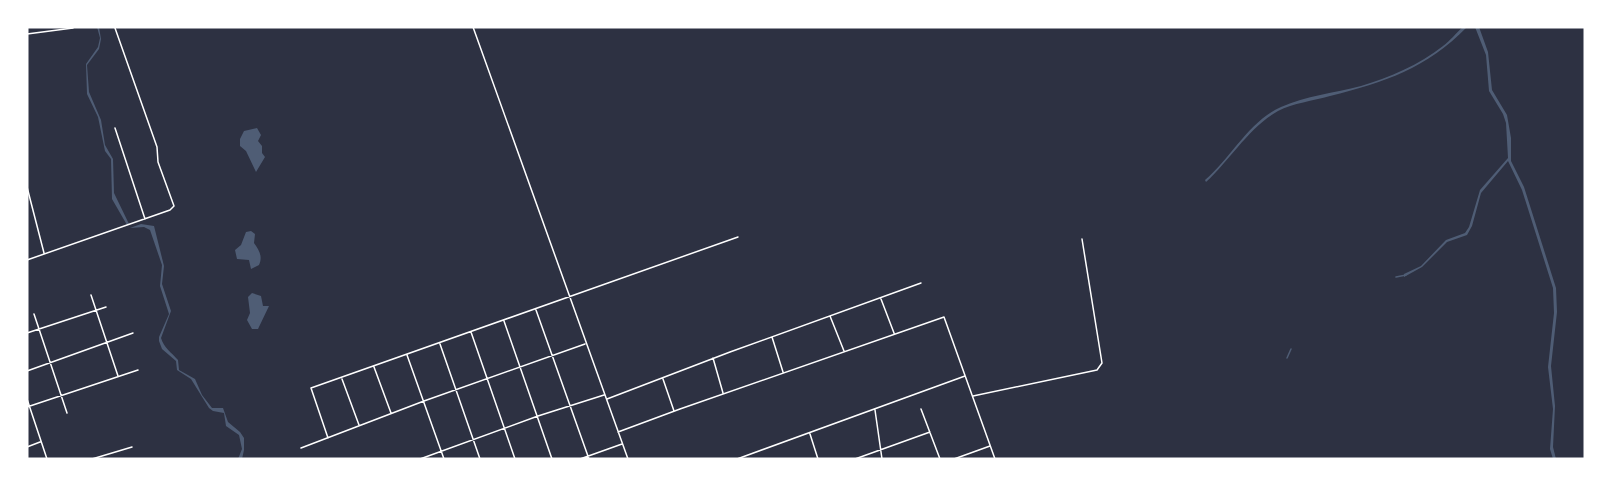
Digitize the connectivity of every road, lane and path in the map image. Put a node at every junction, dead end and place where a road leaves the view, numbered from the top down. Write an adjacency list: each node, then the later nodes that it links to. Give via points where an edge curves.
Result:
1 (473, 27): 14 (street)
2 (73, 28): 4 (street)
3 (115, 28): 7 (street, via 174,206)
4 (27, 34)
5 (115, 128): 7 (street)
6 (27, 187): 10 (street)
7 (146, 219): 10 (street)
8 (738, 237): 14 (street)
9 (1082, 239): 50 (street, via 1100,367)
10 (44, 254): 11 (street)
11 (27, 260)
12 (921, 283): 15 (street)
13 (91, 295): 18 (street)
14 (570, 297): 17 (street); 30 (street)
15 (881, 298): 20 (street); 26 (street)
16 (106, 307): 18 (street)
17 (536, 308): 21 (street); 33 (street)
18 (97, 310): 22 (street); 28 (street)
19 (34, 314): 22 (street)
20 (830, 316): 27 (street); 31 (street)
21 (504, 319): 23 (street); 37 (street)
22 (38, 329): 24 (street); 35 (street)
23 (471, 331): 29 (street); 44 (street)
24 (27, 333)
25 (133, 333): 28 (street)
26 (894, 334): 31 (street); 41 (street, via 944,317)
27 (772, 337): 34 (street); 40 (street)
28 (107, 342): 35 (street); 42 (street)
29 (439, 343): 32 (street); 46 (street)
30 (586, 344): 33 (street); 48 (street)
31 (844, 352): 40 (street)
32 (407, 355): 36 (street); 53 (street)
33 (552, 355): 37 (street); 54 (street)
34 (713, 358): 45 (street); 47 (street)
35 (50, 363): 39 (street); 49 (street)
36 (374, 366): 43 (street); 60 (street)
37 (521, 366): 44 (street); 61 (street)
38 (138, 370): 42 (street)
39 (27, 371)
40 (783, 373): 47 (street)
41 (965, 376): 50 (street); 56 (street)
42 (118, 377): 49 (street)
43 (342, 378): 62 (street); 67 (street, via 311,388)
44 (488, 378): 46 (street); 63 (street)
45 (663, 378): 52 (street); 58 (street)
46 (456, 389): 53 (street); 68 (street)
47 (724, 393): 58 (street)
48 (604, 395): 52 (street); 54 (street)
49 (62, 396): 55 (street); 59 (street)
50 (973, 396): 71 (street)
51 (27, 399): 55 (street)
52 (606, 399): 64 (street)
53 (424, 401): 60 (street); 76 (street)
54 (570, 406): 61 (street); 78 (street)
55 (28, 407): 69 (street)
56 (875, 409): 66 (street); 75 (street)
57 (921, 409): 65 (street)
58 (674, 411): 64 (street)
59 (67, 413)
60 (391, 413): 62 (street)
61 (538, 416): 63 (street); 85 (street)
62 (359, 425): 67 (street)
63 (505, 427): 68 (street); 84 (street)
64 (618, 432): 70 (street)
65 (930, 432): 75 (street); 93 (street)
66 (809, 433): 77 (street); 90 (street)
67 (328, 438): 74 (street)
68 (473, 439): 76 (street); 83 (street)
69 (41, 442): 72 (street); 79 (street)
70 (622, 444): 78 (street); 87 (street)
71 (990, 446): 94 (street); 95 (street)
72 (27, 447)
73 (132, 447): 80 (street)
74 (302, 448)
75 (880, 450): 91 (street); 92 (street)
76 (442, 451): 81 (street); 82 (street)
77 (747, 456): 88 (street); 89 (street)
78 (588, 458): 86 (street)
79 (47, 459)
80 (92, 459)
81 (420, 459)
82 (444, 459)
83 (480, 459)
84 (515, 459)
85 (552, 459)
86 (580, 459)
87 (628, 459)
88 (737, 459)
89 (748, 459)
90 (818, 459)
91 (855, 459)
92 (882, 459)
93 (940, 459)
94 (954, 459)
95 (995, 459)

